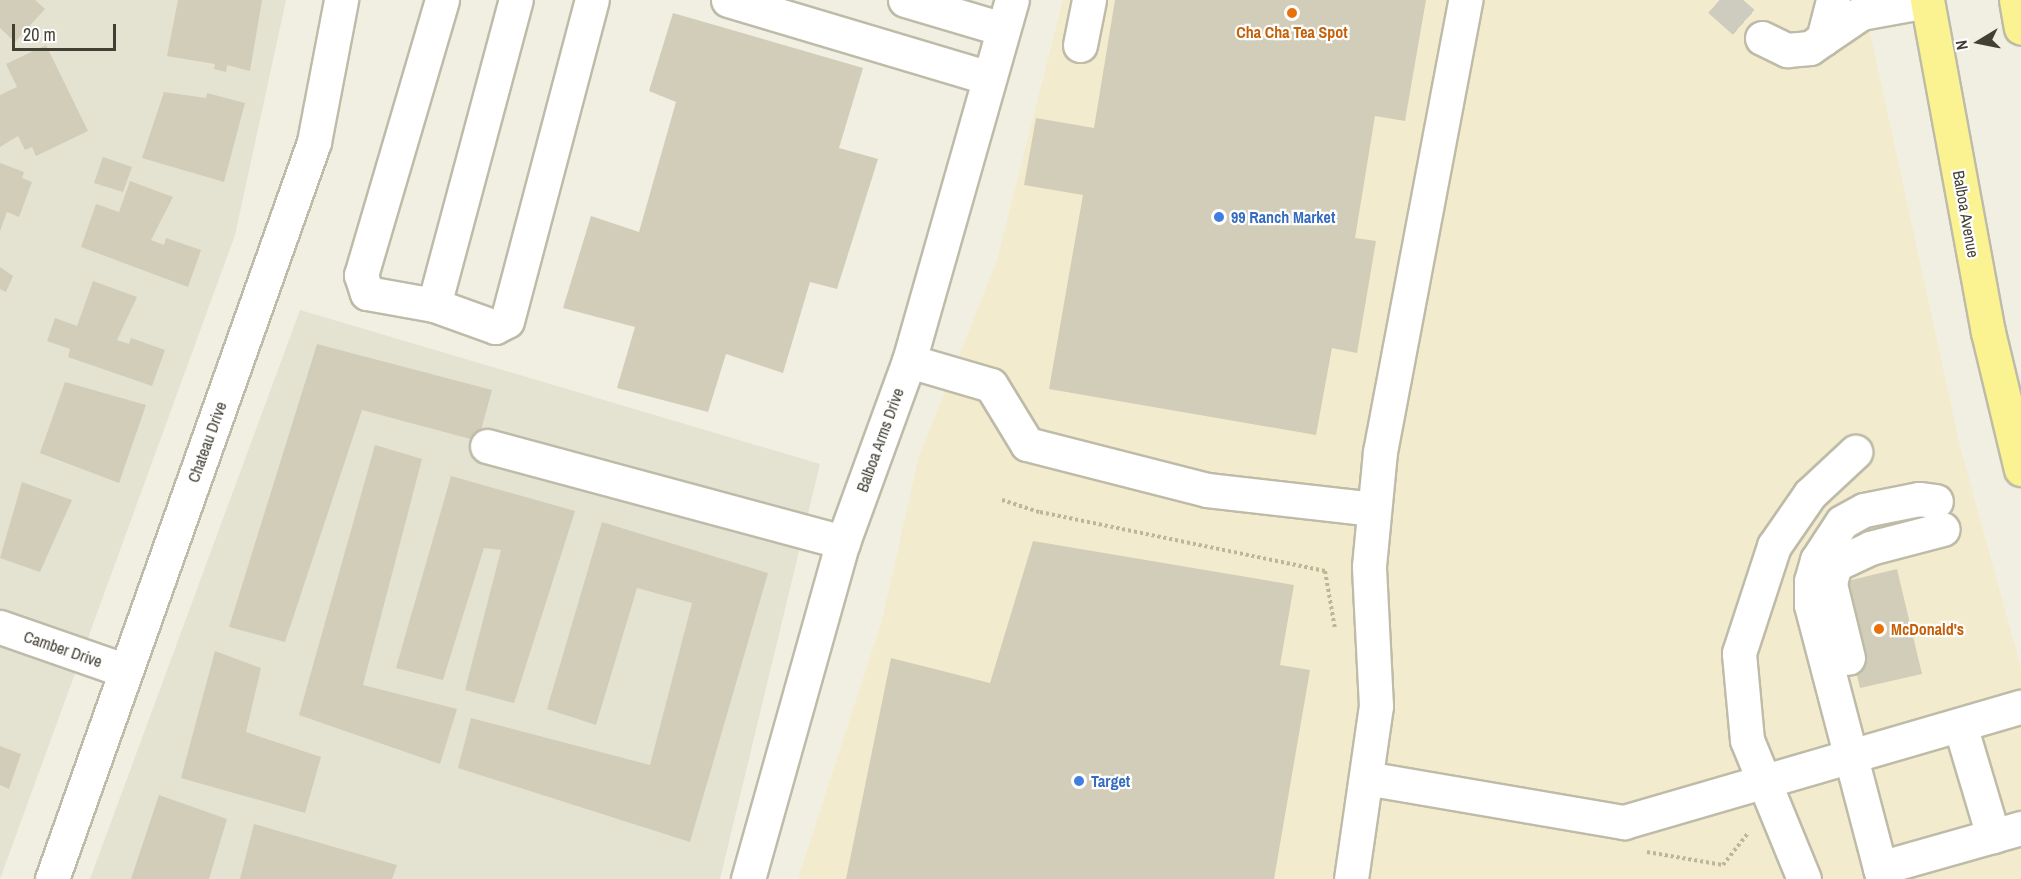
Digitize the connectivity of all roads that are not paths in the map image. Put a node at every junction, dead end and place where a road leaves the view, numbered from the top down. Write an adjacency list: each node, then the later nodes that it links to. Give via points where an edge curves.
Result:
1 (341, 0): 26 (street, Chateau Drive, via 314,142)
2 (442, 0): 17 (street, via 361,275 367,293)
3 (516, 0): 17 (street)
4 (592, 0): 17 (street, via 507,321 495,327)
5 (728, 0): 16 (street)
6 (909, 0): 12 (street)
7 (1089, 0): 15 (street)
8 (1465, 0): 23 (street, via 1380,452)
9 (1927, 0): 11 (street); 19 (main road, Balboa Avenue, via 1988,332)
10 (2016, 0): 13 (main road)
11 (1844, 4): 14 (street, via 1823,39 1810,48 1787,50)
12 (1007, 14): 16 (street, Balboa Arms Drive)
13 (2021, 28)
14 (1762, 38)
15 (1080, 45)
16 (989, 78): 18 (street, Balboa Arms Drive)
17 (434, 305)
18 (909, 361): 23 (street, via 991,385 1027,444 1207,490); 24 (street, Balboa Arms Drive)
19 (2016, 432): 22 (main road, Balboa Avenue)
20 (487, 446): 24 (street)
21 (1855, 452): 31 (street, via 1810,494 1774,546 1739,653 1747,740)
22 (2021, 469)
23 (1374, 509): 30 (street, via 1369,566 1376,706)
24 (843, 542): 35 (street, Balboa Arms Drive)
25 (0, 627): 26 (street, Camber Drive)
26 (126, 671): 34 (street, Chateau Drive)
27 (2021, 707): 28 (street)
28 (1960, 725): 29 (street); 32 (street)
29 (1861, 753): 29 (street, via 1811,604 1817,560 1842,522 1864,510 1919,499 1940,515 1851,534 1834,565 1830,584); 31 (street); 33 (street)
30 (1366, 778): 31 (street, via 1624,822); 36 (street)
31 (1763, 781): 37 (street)
32 (2007, 832): 33 (street)
33 (1881, 873)
34 (52, 879)
35 (748, 879)
36 (1351, 879)
37 (1804, 879)

